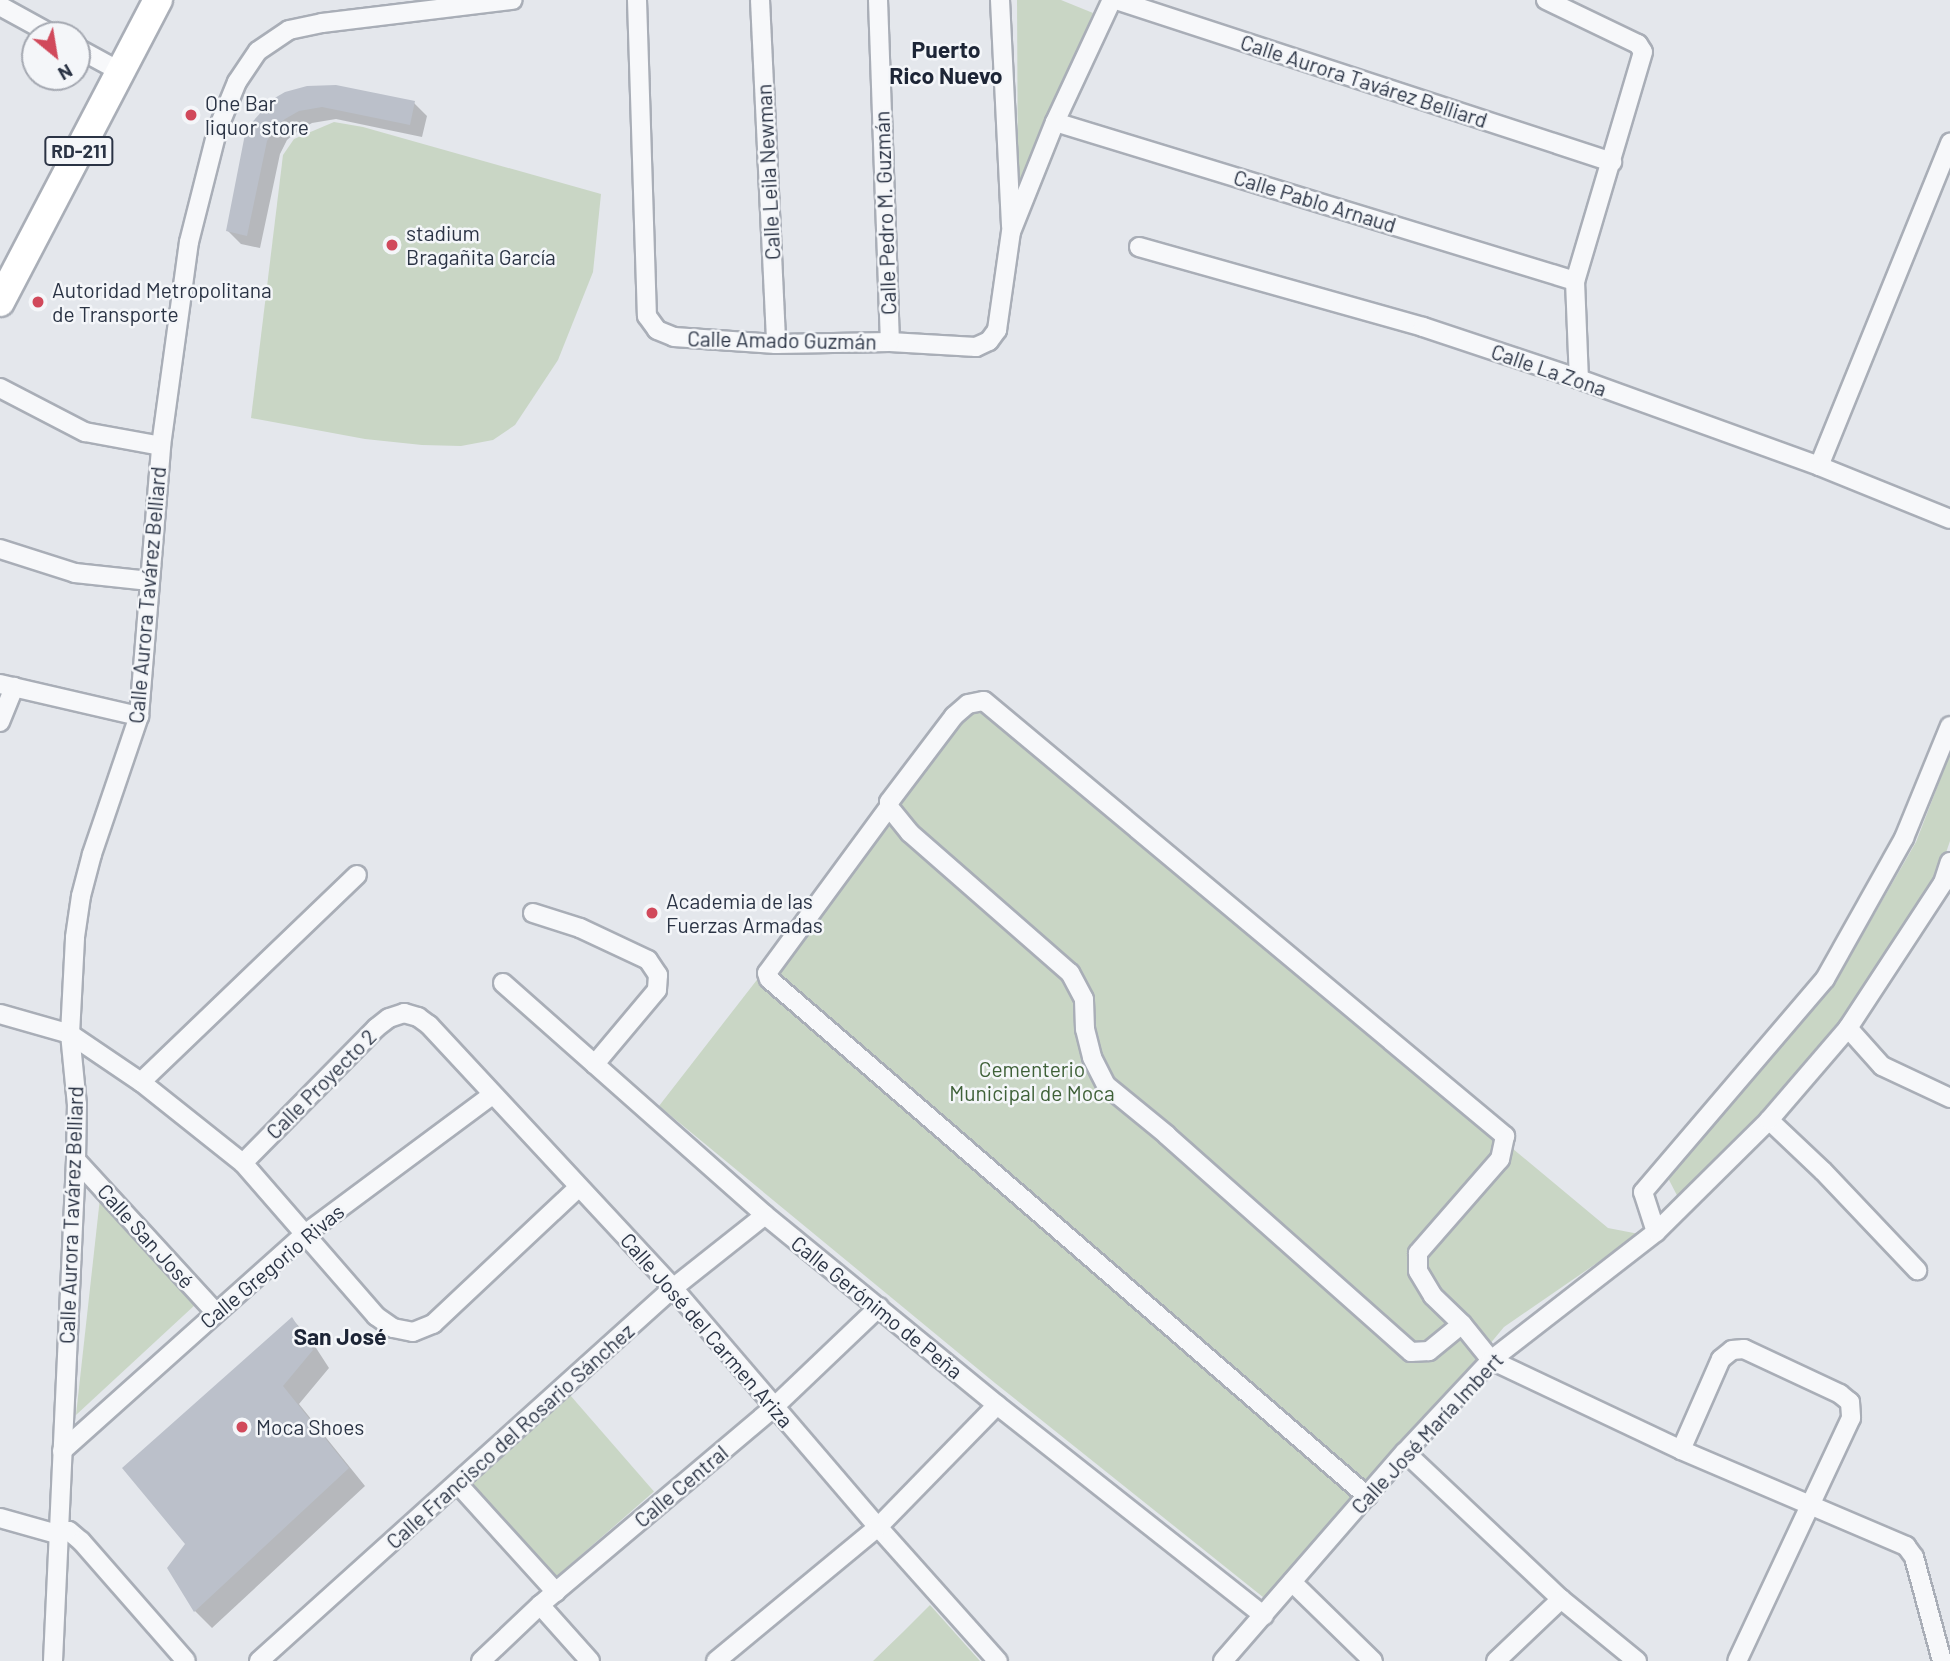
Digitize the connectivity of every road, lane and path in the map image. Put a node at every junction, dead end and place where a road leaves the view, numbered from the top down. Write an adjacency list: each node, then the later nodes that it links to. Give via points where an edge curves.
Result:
1 (158, 0): 12 (main road, RD-211)
2 (513, 0): 24 (street, Calle Aurora Tavárez Belliard, via 322,23 289,30 258,51 237,82 217,131 189,242)
3 (637, 0): 21 (street, Calle Amado Guzmán, via 647,316 657,330 674,337)
4 (760, 0): 21 (street, Calle Leila Newman)
5 (878, 0): 20 (street, Calle Pedro M. Guzmán)
6 (1000, 0): 16 (street)
7 (1114, 0): 13 (street); 15 (street, Calle Aurora Tavárez Belliard)
8 (1546, 0): 15 (street, via 1638,44 1643,52)
9 (0, 6): 10 (street)
10 (27, 21)
11 (91, 56): 12 (street)
12 (121, 72): 19 (main road, RD-211)
13 (1055, 122): 16 (street); 18 (street, Calle Pablo Arnaud)
14 (1950, 143): 25 (street)
15 (1612, 162): 18 (street)
16 (1011, 232): 20 (street, Calle Amado Guzmán, via 997,330 989,341 976,347)
17 (1139, 247): 22 (street, Calle La Zona, via 1423,327)
18 (1575, 281): 22 (street)
19 (0, 302)
20 (890, 342): 21 (street, Calle Amado Guzmán)
21 (776, 344)
22 (1579, 379): 25 (street, Calle La Zona)
23 (0, 388): 24 (street, via 85,432)
24 (161, 446): 28 (street, Calle Aurora Tavárez Belliard)
25 (1819, 466): 26 (street, Calle La Zona)
26 (1950, 519)
27 (0, 549): 28 (street, via 75,573)
28 (150, 581): 30 (street, Calle Aurora Tavárez Belliard)
29 (7, 686): 30 (street); 31 (street)
30 (139, 716): 41 (street, Calle Aurora Tavárez Belliard, via 81,896)
31 (0, 722)
32 (1950, 726): 51 (street, via 1905,838 1825,979 1643,1192)
33 (889, 807): 57 (street, via 910,834 1070,973 1084,999 1092,1057 1106,1085 1411,1352 1429,1351); 57 (street, via 954,716 968,704 984,701 1505,1136 1500,1159 1418,1253 1418,1271 1433,1296); 65 (street, via 767,973 769,979)
34 (1950, 862): 40 (street, Calle José María Imbert, via 1943,883)
35 (358, 876): 43 (street)
36 (533, 913): 42 (street, via 580,928 648,960 658,975 657,990)
37 (503, 983): 42 (street, Calle Gerónimo de Peña)
38 (404, 1013): 44 (street, Calle José del Carmen Ariza, via 429,1025); 48 (street, Calle Proyecto 2, via 376,1028)
39 (0, 1014): 41 (street)
40 (1848, 1028): 45 (street, via 1882,1066); 46 (street, Calle José María Imbert)
41 (70, 1034): 43 (street); 47 (street, Calle Aurora Tavárez Belliard, via 77,1105)
42 (595, 1064): 50 (street, Calle Gerónimo de Peña)
43 (141, 1082): 48 (street)
44 (492, 1095): 49 (street, Calle José del Carmen Ariza); 52 (street, Calle Gregorio Rivas)
45 (1950, 1098)
46 (1769, 1120): 51 (street, Calle José María Imbert); 53 (street)
47 (76, 1160): 56 (street, Calle San José); 62 (street, Calle Aurora Tavárez Belliard)
48 (243, 1163): 52 (street)
49 (579, 1188): 52 (street, via 433,1324 413,1332 393,1328 376,1316); 54 (street, Calle José del Carmen Ariza)
50 (765, 1215): 54 (street, Calle Francisco del Rosario Sánchez); 55 (street, Calle Gerónimo de Peña)
51 (1656, 1232): 58 (street, Calle José María Imbert)
52 (305, 1234): 56 (street, Calle Gregorio Rivas)
53 (1917, 1270)
54 (673, 1289): 60 (street, Calle José del Carmen Ariza); 64 (street, Calle Francisco del Rosario Sánchez)
55 (879, 1307): 59 (street, Calle Gerónimo de Peña); 60 (street, Calle Central)
56 (216, 1313): 62 (street, Calle Gregorio Rivas)
57 (1462, 1324): 58 (street)
58 (1491, 1360): 61 (street); 63 (street, Calle José María Imbert)
59 (997, 1405): 68 (street); 74 (street, Calle Gerónimo de Peña)
60 (774, 1406): 68 (street, Calle José del Carmen Ariza); 71 (street, Calle Central)
61 (1681, 1450): 66 (street); 66 (street, via 1721,1359 1731,1350 1744,1349 1850,1402 1851,1418)
62 (62, 1451): 69 (street, Calle Aurora Tavárez Belliard)
63 (1405, 1452): 65 (street, Calle José María Imbert); 72 (street)
64 (458, 1484): 71 (street); 78 (street, Calle Francisco del Rosario Sánchez)
65 (1367, 1496): 70 (street, Calle José María Imbert)
66 (1807, 1506): 75 (street, via 1906,1546 1914,1557); 87 (street)
67 (0, 1518): 69 (street)
68 (878, 1527): 81 (street); 82 (street, Calle José del Carmen Ariza)
69 (57, 1534): 76 (street, Calle Aurora Tavárez Belliard); 77 (street, via 69,1531 81,1541)
70 (1292, 1582): 74 (street, Calle José María Imbert); 84 (street)
71 (556, 1592): 73 (street, Calle Central)
72 (1561, 1598): 85 (street); 86 (street)
73 (540, 1605): 79 (street, Calle Central); 80 (street)
74 (1264, 1616): 83 (street, Calle José María Imbert)
75 (1940, 1660)
76 (53, 1661)
77 (186, 1661)
78 (259, 1661)
79 (481, 1661)
80 (590, 1661)
81 (716, 1661)
82 (998, 1661)
83 (1223, 1661)
84 (1373, 1661)
85 (1496, 1661)
86 (1637, 1661)
87 (1737, 1661)

